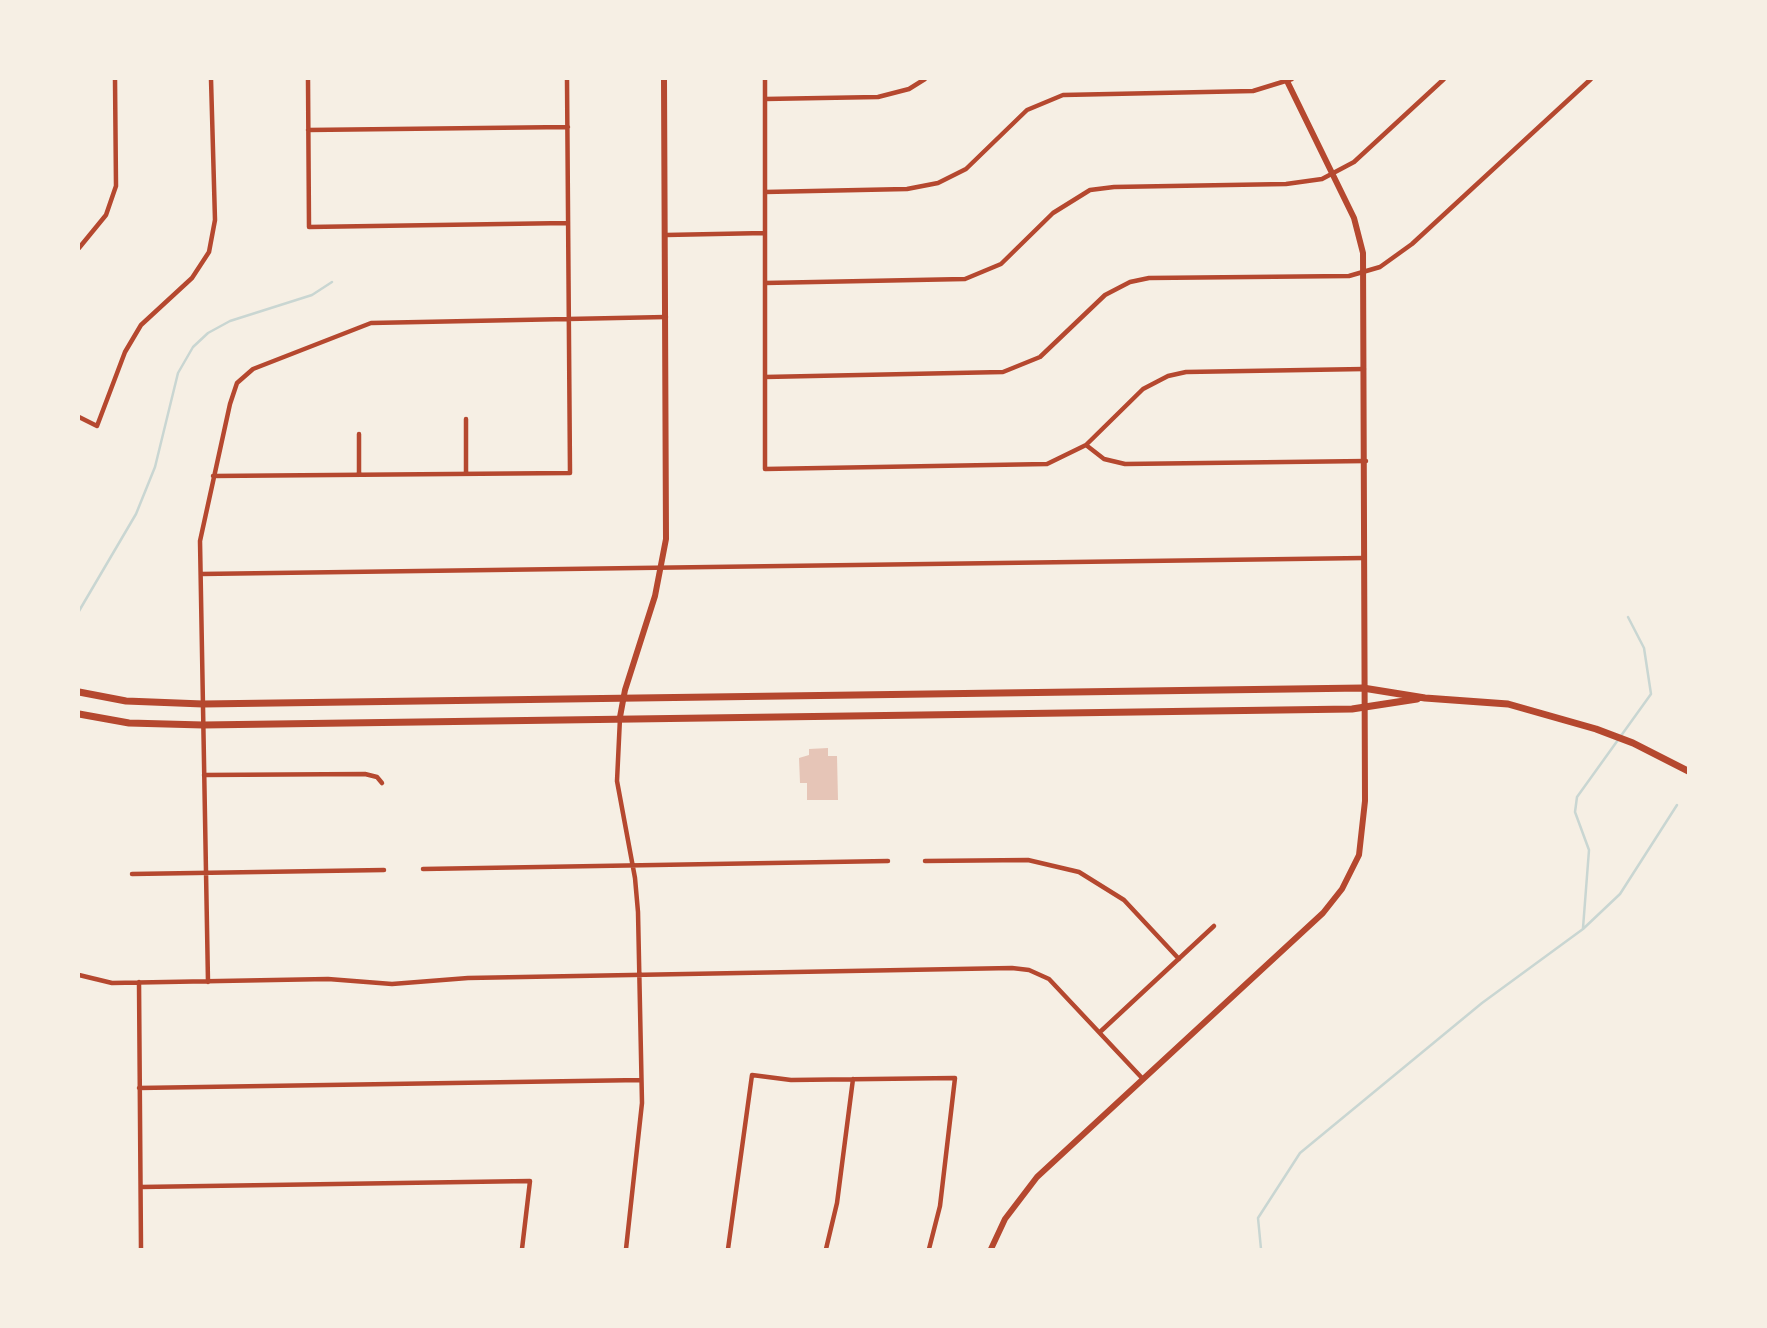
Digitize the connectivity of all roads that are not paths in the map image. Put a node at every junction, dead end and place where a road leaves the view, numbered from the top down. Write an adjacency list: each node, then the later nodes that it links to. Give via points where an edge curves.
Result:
1 (115, 79): 19 (street, via 116,187 106,215)
2 (211, 79): 26 (street, via 215,220 209,252 192,278 141,325 125,352 97,426)
3 (308, 79): 13 (street)
4 (567, 79): 12 (street)
5 (664, 79): 18 (street)
6 (765, 79): 11 (street)
7 (925, 79): 11 (street, via 909,89 878,97)
8 (1444, 79): 14 (street, via 1362,155)
9 (1591, 79): 20 (street, via 1399,256)
10 (1288, 80): 14 (street); 15 (street, via 1263,90 1237,92 1063,95 1027,110 966,169 938,183 907,189)
11 (765, 99): 15 (street)
12 (568, 127): 13 (street); 16 (street)
13 (308, 130): 16 (street, via 309,228)
14 (1332, 174): 20 (street, via 1358,229); 21 (street, via 1307,183 1090,190 1053,213 1001,264 965,279)
15 (765, 192): 17 (street)
16 (568, 223): 23 (street)
17 (765, 233): 18 (street); 21 (street)
18 (666, 235): 22 (street)
19 (79, 248)
20 (1363, 273): 24 (street); 25 (street, via 1130,282 1105,295 1040,357 1003,372)
21 (765, 283): 25 (street)
22 (667, 317): 23 (street); 35 (street)
23 (567, 319): 31 (street, via 570,473); 33 (street, via 372,323 253,369 233,392)
24 (1365, 369): 29 (street, via 1177,374 1143,389); 30 (street)
25 (765, 377): 29 (street, via 765,469 1035,466)
26 (79, 417)
27 (466, 419): 31 (street)
28 (359, 434): 32 (street)
29 (1086, 445): 30 (street, via 1104,459 1125,464)
30 (1366, 461): 34 (street)
31 (466, 474): 32 (street)
32 (359, 475): 33 (street)
33 (213, 476): 36 (street, via 202,524)
34 (1364, 558): 35 (street); 37 (street)
35 (662, 568): 36 (street); 39 (street)
36 (201, 574): 41 (street)
37 (1363, 688): 39 (main road); 40 (main road); 42 (street)
38 (79, 692): 41 (main road, via 126,701)
39 (623, 697): 41 (main road); 44 (street)
40 (1424, 698): 42 (main road); 46 (main road, via 1508,704 1576,722 1633,743)
41 (203, 704): 45 (street)
42 (1363, 709): 44 (main road); 63 (street, via 1365,823 1359,855 1342,888 1323,913)
43 (79, 714): 45 (main road, via 129,723)
44 (621, 718): 45 (main road); 51 (street, via 617,781)
45 (202, 725): 47 (street)
46 (1688, 771)
47 (204, 775): 48 (street, via 365,774); 54 (street)
48 (382, 783)
49 (925, 861): 57 (street, via 1028,860 1079,872 1124,900)
50 (888, 862): 51 (street)
51 (633, 866): 52 (street); 59 (street)
52 (423, 869)
53 (384, 870): 54 (street)
54 (205, 873): 55 (street); 61 (street)
55 (132, 874)
56 (1214, 926): 57 (street)
57 (1179, 959): 62 (street)
58 (79, 975): 60 (street, via 112,983)
59 (640, 975): 61 (street, via 392,984 328,979); 62 (street, via 1012,968 1049,979); 65 (street)
60 (139, 982): 61 (street); 66 (street)
61 (208, 982)
62 (1100, 1032): 63 (street)
63 (1142, 1078): 74 (street, via 1030,1184)
64 (853, 1079): 71 (street, via 752,1075); 72 (street, via 838,1203); 73 (street, via 956,1078 940,1206)
65 (641, 1080): 66 (street); 70 (street)
66 (139, 1088): 67 (street)
67 (141, 1187): 68 (street); 69 (street, via 530,1181)
68 (141, 1249)
69 (522, 1249)
70 (626, 1249)
71 (728, 1249)
72 (826, 1249)
73 (929, 1249)
74 (991, 1249)

